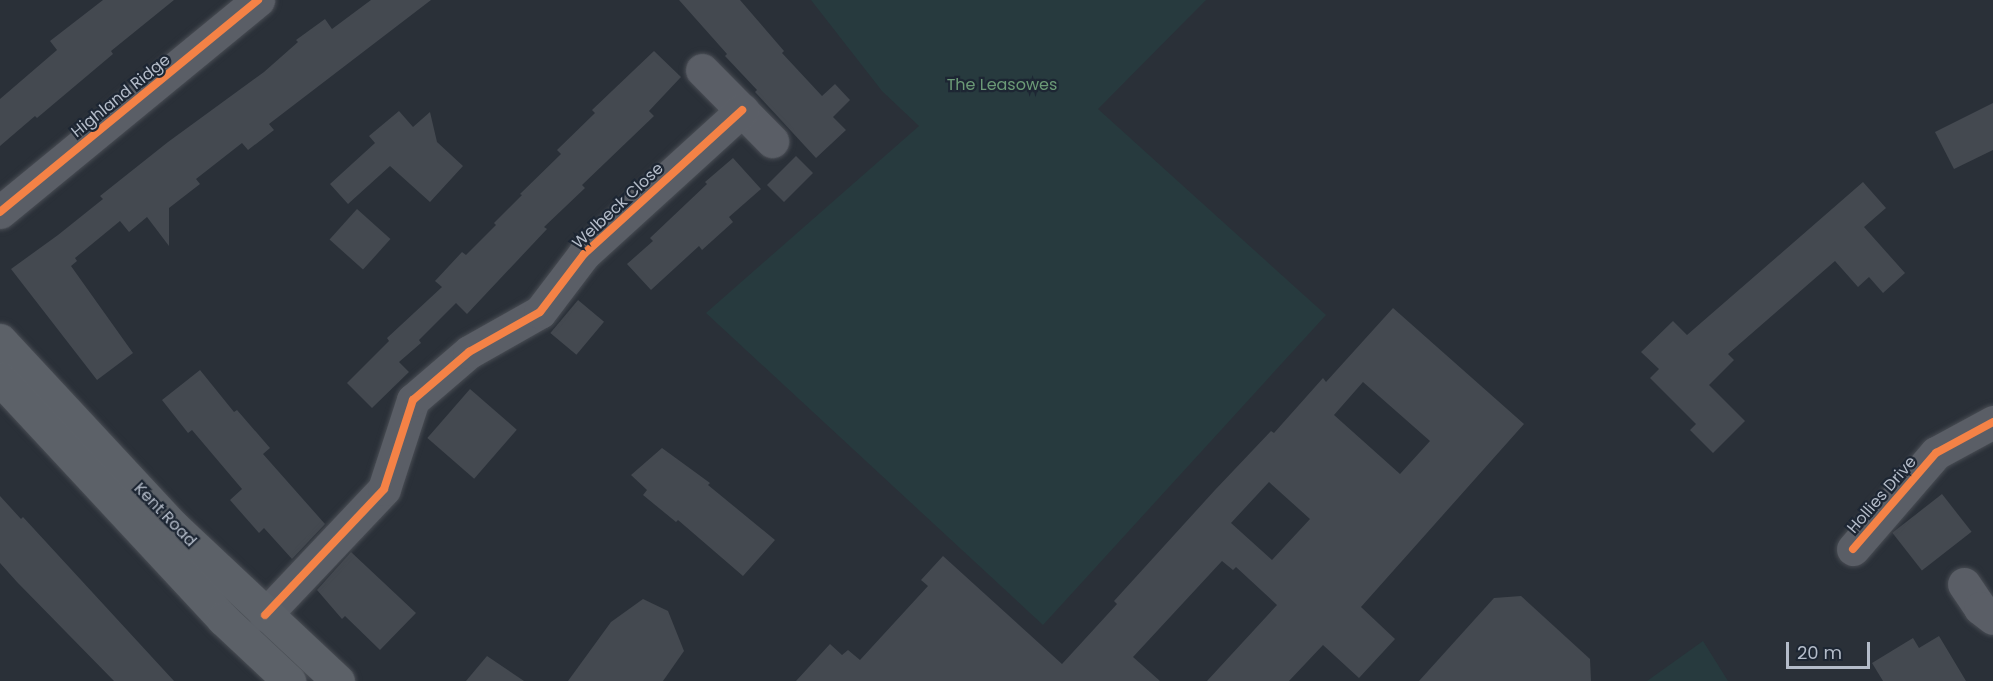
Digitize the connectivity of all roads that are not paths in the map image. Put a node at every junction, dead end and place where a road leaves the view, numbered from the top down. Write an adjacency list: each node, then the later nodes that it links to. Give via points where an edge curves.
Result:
1 (258, 0): 5 (street, Highland Ridge)
2 (702, 70): 3 (street)
3 (742, 110): 4 (street); 11 (street, Welbeck Close, via 584,254 540,312 469,352 413,400 384,489)
4 (772, 141)
5 (0, 212)
6 (0, 340): 11 (main road, Kent Road, via 174,527)
7 (0, 379): 13 (main road, Kent Road, via 223,619)
8 (1993, 422): 9 (street, Hollies Drive, via 1936,453)
9 (1853, 549)
10 (1964, 584): 12 (street, via 1980,608)
11 (266, 615): 14 (main road, Kent Road)
12 (1993, 618)
13 (290, 681)
14 (338, 681)

